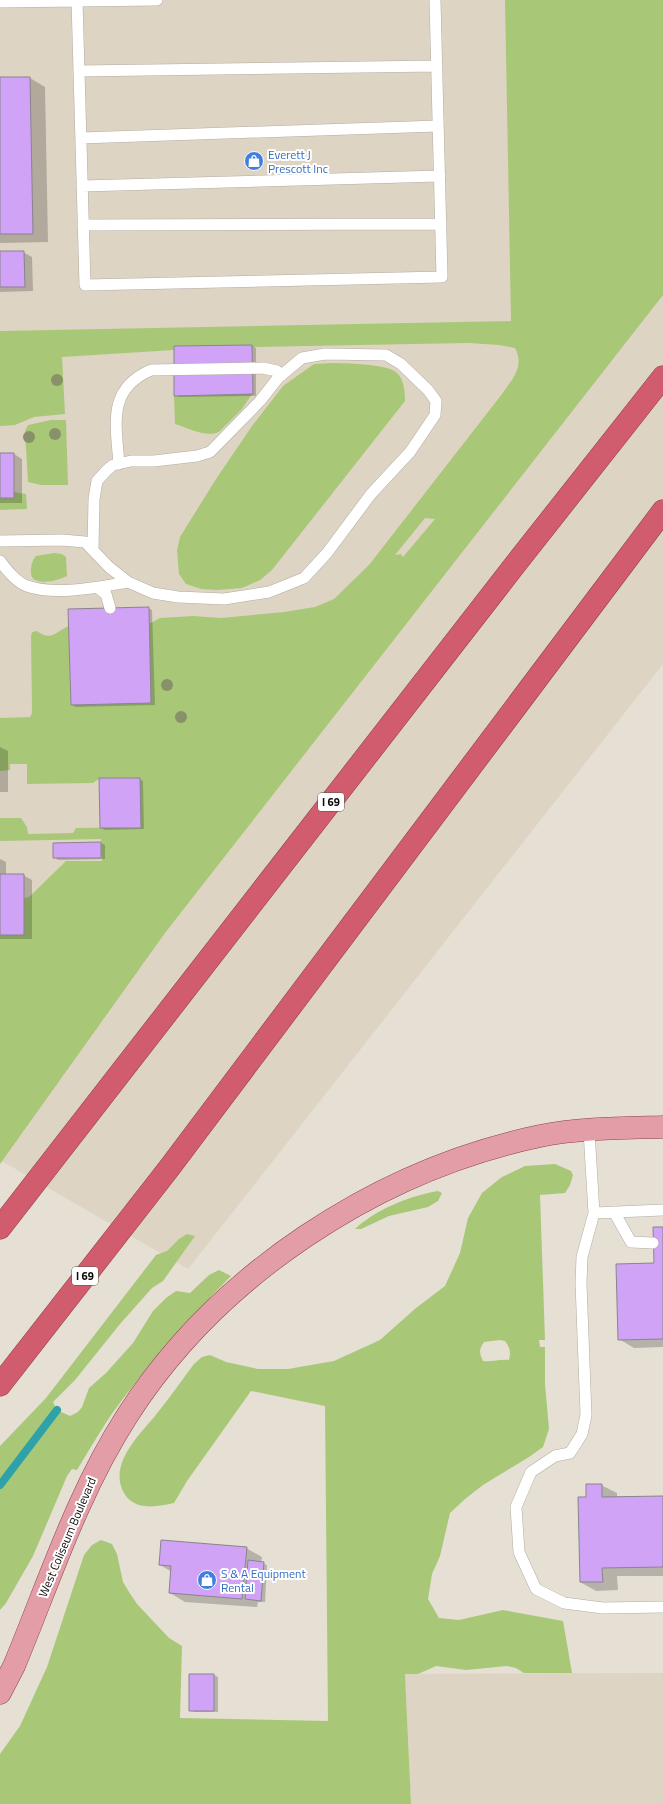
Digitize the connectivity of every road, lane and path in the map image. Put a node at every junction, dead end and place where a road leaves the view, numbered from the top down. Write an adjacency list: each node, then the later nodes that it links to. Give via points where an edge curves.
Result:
1 (78, 0): 2 (lane); 4 (lane); 6 (lane)
2 (157, 0)
3 (435, 0): 5 (lane)
4 (0, 2)
5 (437, 66): 6 (lane); 7 (lane)
6 (80, 71): 8 (lane)
7 (438, 126): 8 (lane); 9 (lane)
8 (81, 138): 10 (lane)
9 (440, 176): 10 (lane); 11 (lane)
10 (82, 186): 12 (lane)
11 (441, 224): 12 (lane); 12 (lane, via 442,277 85,286)
12 (83, 225)
13 (282, 375): 15 (lane, via 210,452 197,456); 15 (lane, via 277,371 263,368 151,370 138,376 126,389 117,405); 20 (lane, via 302,358 325,354 386,355 401,364 428,390 436,401 435,415 410,452 371,494 304,578 269,592 224,599 152,593)
14 (663, 377): 28 (highway, I 69)
15 (119, 464): 18 (lane, via 113,465 97,481)
16 (663, 511): 30 (highway, I 69, via 175,1161)
17 (0, 541): 18 (lane, via 62,540 85,542)
18 (93, 549): 20 (lane, via 109,567)
19 (0, 561): 21 (lane, via 12,575 26,585 44,590)
20 (128, 582): 21 (lane)
21 (98, 588): 22 (lane, via 106,594)
22 (110, 608)
23 (663, 1127): 24 (main road, West Coliseum Boulevard)
24 (589, 1131): 27 (lane); 32 (main road, West Coliseum Boulevard, via 541,1135 510,1143 459,1159 401,1182 353,1206 304,1236 238,1289 168,1362 131,1410 112,1441 84,1493)
25 (663, 1210): 26 (lane)
26 (614, 1212): 27 (lane); 29 (lane, via 631,1242)
27 (594, 1213): 31 (lane, via 582,1258 586,1415 582,1434 570,1453 555,1456 531,1472 516,1507 519,1552 536,1588 564,1603 603,1608)
28 (0, 1228)
29 (653, 1243)
30 (0, 1385)
31 (663, 1607)
32 (1, 1692)

